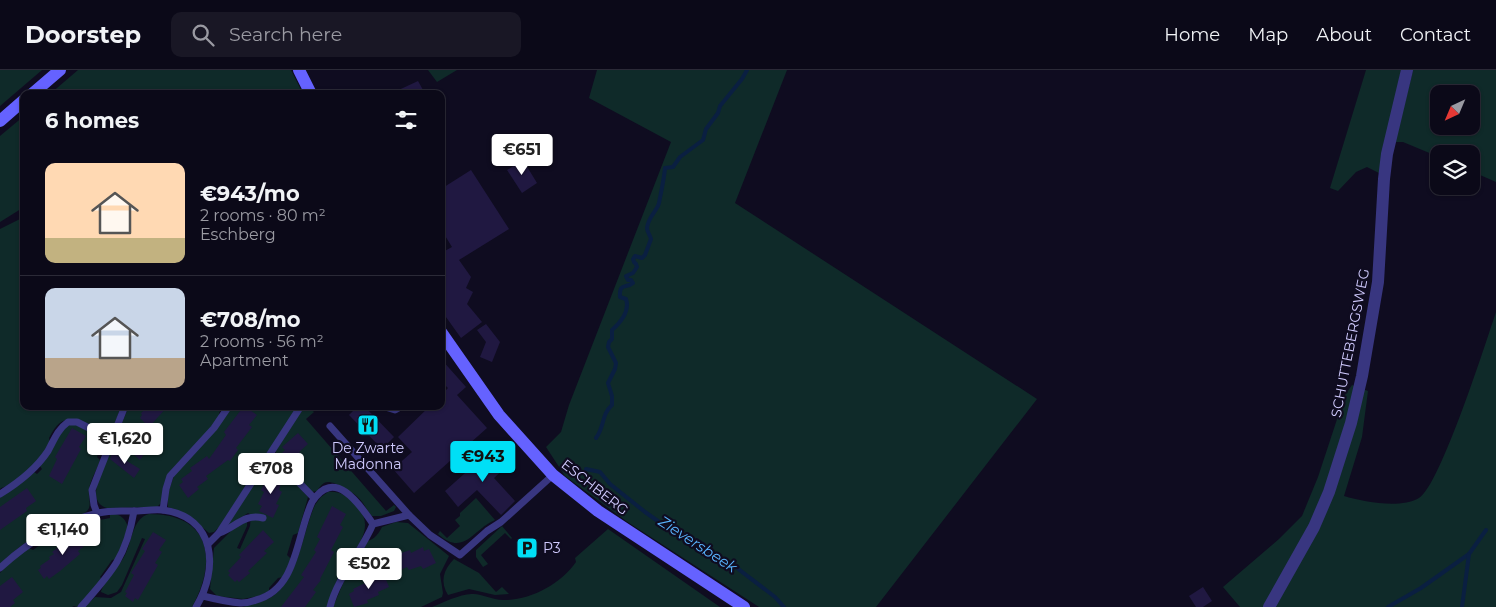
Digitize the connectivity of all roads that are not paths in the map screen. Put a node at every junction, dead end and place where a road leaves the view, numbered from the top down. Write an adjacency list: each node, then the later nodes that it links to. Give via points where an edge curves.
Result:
1 (60, 70): 4 (street)
2 (300, 70): 5 (street)
3 (1407, 70): 33 (street, SCHUTTEBERGSWEG, via 1387,154 1378,282 1351,423 1314,527)
4 (37, 90)
5 (309, 90)
6 (20, 104): 7 (street)
7 (0, 121)
8 (445, 338): 15 (street, ESCHBERG, via 500,415)
9 (124, 410): 13 (lane)
10 (226, 410): 18 (lane, via 170,476)
11 (298, 410): 14 (lane)
12 (330, 426): 21 (lane)
13 (113, 440): 16 (lane, via 77,422 68,422 59,430 37,465); 20 (lane, via 92,490)
14 (271, 454): 17 (lane); 24 (lane)
15 (553, 475): 21 (lane, via 460,555 430,535); 32 (street, ESCHBERG, via 598,511)
16 (0, 494)
17 (314, 498): 23 (lane, via 328,488 346,491); 28 (lane, via 285,579 264,598)
18 (163, 510): 19 (lane); 25 (lane, via 190,520)
19 (134, 511): 20 (lane); 29 (lane, via 130,536 119,560)
20 (97, 513): 26 (lane, via 42,536)
21 (409, 515): 23 (lane)
22 (262, 518): 24 (lane, via 245,518)
23 (373, 524): 31 (lane, via 338,586)
24 (219, 534): 25 (lane)
25 (209, 543): 27 (lane, via 210,562)
26 (0, 568)
27 (203, 596): 28 (lane); 30 (lane)
28 (241, 605)
29 (81, 607)
30 (196, 607)
31 (330, 607)
32 (744, 607)
33 (1269, 607)

